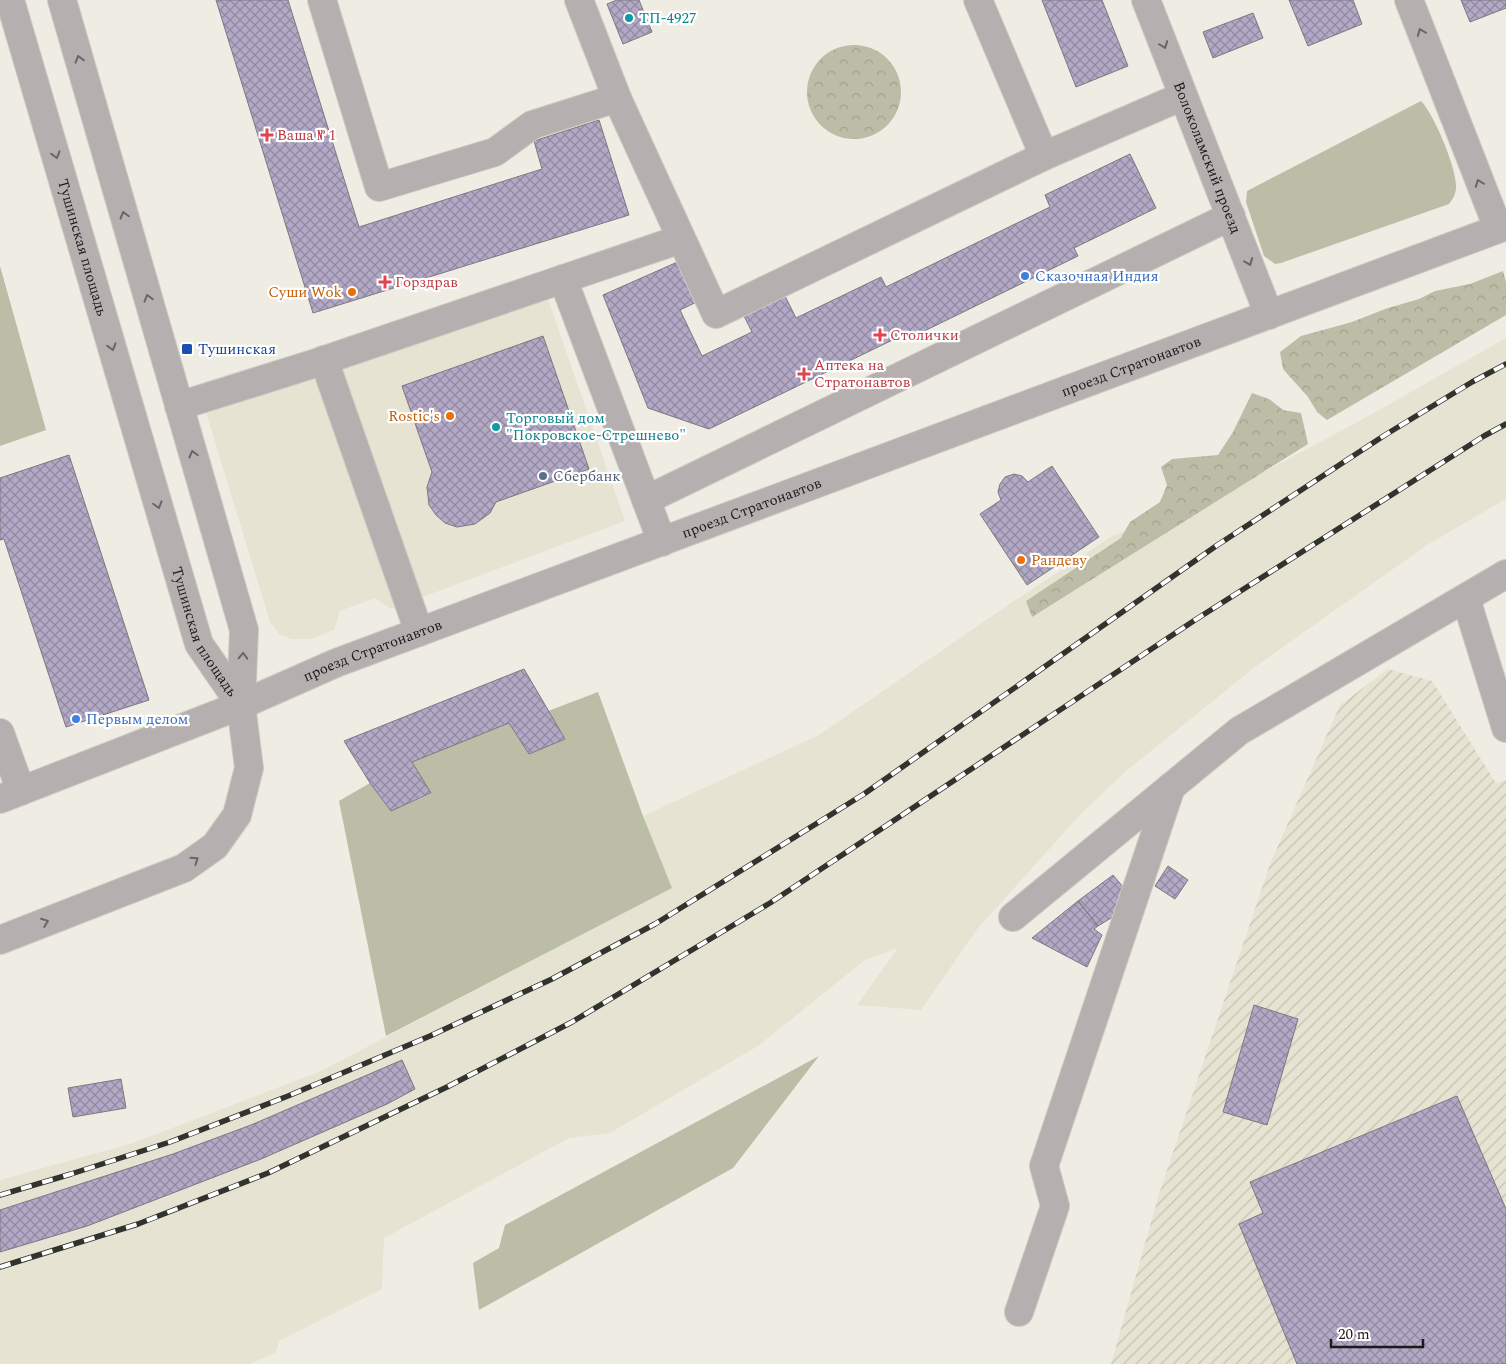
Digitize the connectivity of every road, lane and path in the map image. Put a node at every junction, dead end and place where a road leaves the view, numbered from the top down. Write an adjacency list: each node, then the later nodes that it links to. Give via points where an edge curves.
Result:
1 (10, 0): 23 (street, Тушинская площадь, one-way to 23, via 199,644)
2 (62, 0): 17 (street, Тушинская площадь, one-way to 2)
3 (322, 0): 9 (street, via 379,187 495,152 532,125)
4 (579, 0): 9 (street)
5 (978, 0): 10 (street)
6 (1146, 0): 8 (street, Волоколамский проезд, one-way to 8)
7 (1409, 0): 12 (street, one-way to 7)
8 (1184, 96): 10 (street); 11 (street, Волоколамский проезд)
9 (617, 98): 13 (street)
10 (1044, 156): 13 (street, via 716,314)
11 (1231, 216): 15 (street, Волоколамский проезд, one-way to 15); 18 (street)
12 (1502, 227): 15 (street, проезд Стратонавтов)
13 (682, 239): 14 (street)
14 (563, 279): 16 (street); 18 (street)
15 (1270, 315): 19 (street, проезд Стратонавтов)
16 (324, 360): 17 (street); 22 (street)
17 (179, 406): 23 (street, Тушинская площадь, one-way to 17, via 244,630)
18 (646, 500): 19 (street)
19 (662, 542): 22 (street, проезд Стратонавтов)
20 (1506, 574): 21 (street)
21 (1466, 599): 24 (street); 26 (street, via 1239,730)
22 (419, 632): 23 (street, проезд Стратонавтов)
23 (241, 705): 27 (street, проезд Стратонавтов); 29 (street, one-way to 23, via 184,868 216,846 237,815 248,768)
24 (1506, 728)
25 (0, 733): 27 (street)
26 (1171, 787): 28 (street); 30 (street, via 1044,1166 1056,1206)
27 (11, 795)
28 (1013, 918)
29 (0, 940)
30 (1019, 1312)

